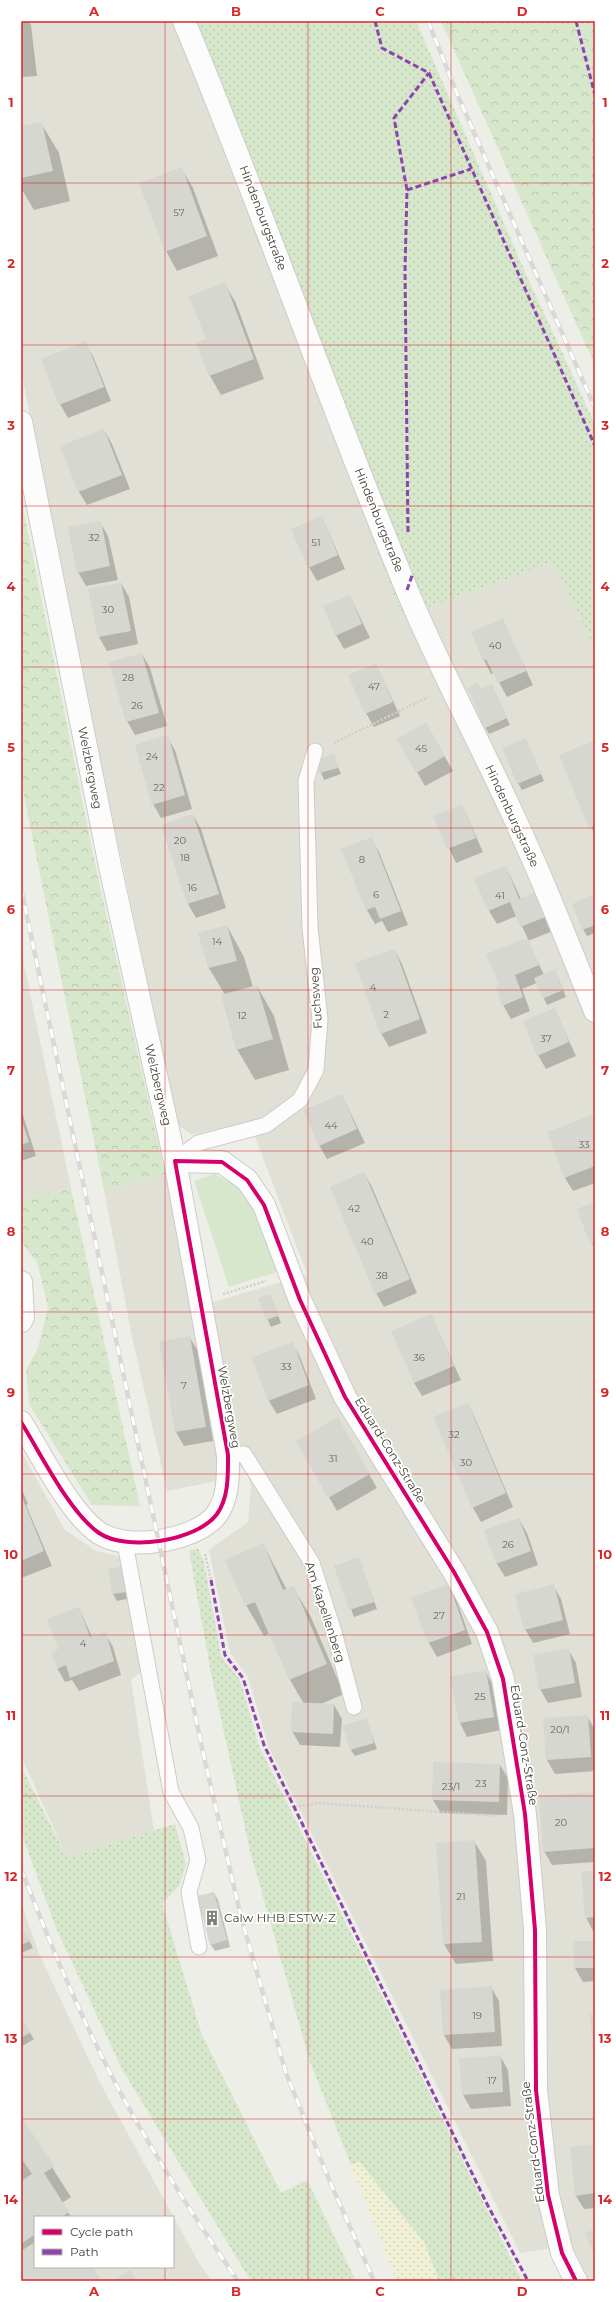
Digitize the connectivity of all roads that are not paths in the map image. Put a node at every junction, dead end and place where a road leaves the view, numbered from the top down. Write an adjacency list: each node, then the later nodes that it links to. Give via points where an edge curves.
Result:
1 (184, 21): 4 (street, Hindenburgstraße, via 231,134 353,458 407,590 450,687 523,835)
2 (21, 422): 5 (street, Welzbergweg, via 111,871)
3 (315, 752): 5 (lane, Fuchsweg, via 306,781 310,928 320,1019 316,1070 300,1100 266,1125 198,1143)
4 (595, 1011)
5 (175, 1161): 9 (street, Welzbergweg); 13 (street, Eduard-Conz-Straße, via 222,1162 247,1180 264,1205 300,1300 345,1397 454,1572 487,1632 503,1679 525,1814 534,1915 536,2090 547,2187 562,2253)
6 (21, 1282): 7 (street)
7 (21, 1321)
8 (21, 1422): 10 (street, Welzbergweg, via 69,1500 88,1523 99,1533)
9 (228, 1455): 10 (street, Welzbergweg, via 227,1487 217,1514 208,1522 179,1537); 11 (lane, Am Kapellenberg, via 244,1454 312,1563)
10 (125, 1543): 12 (lane, via 171,1792 191,1828 198,1860 189,1892)
11 (354, 1707)
12 (199, 1947)
13 (576, 2281)

